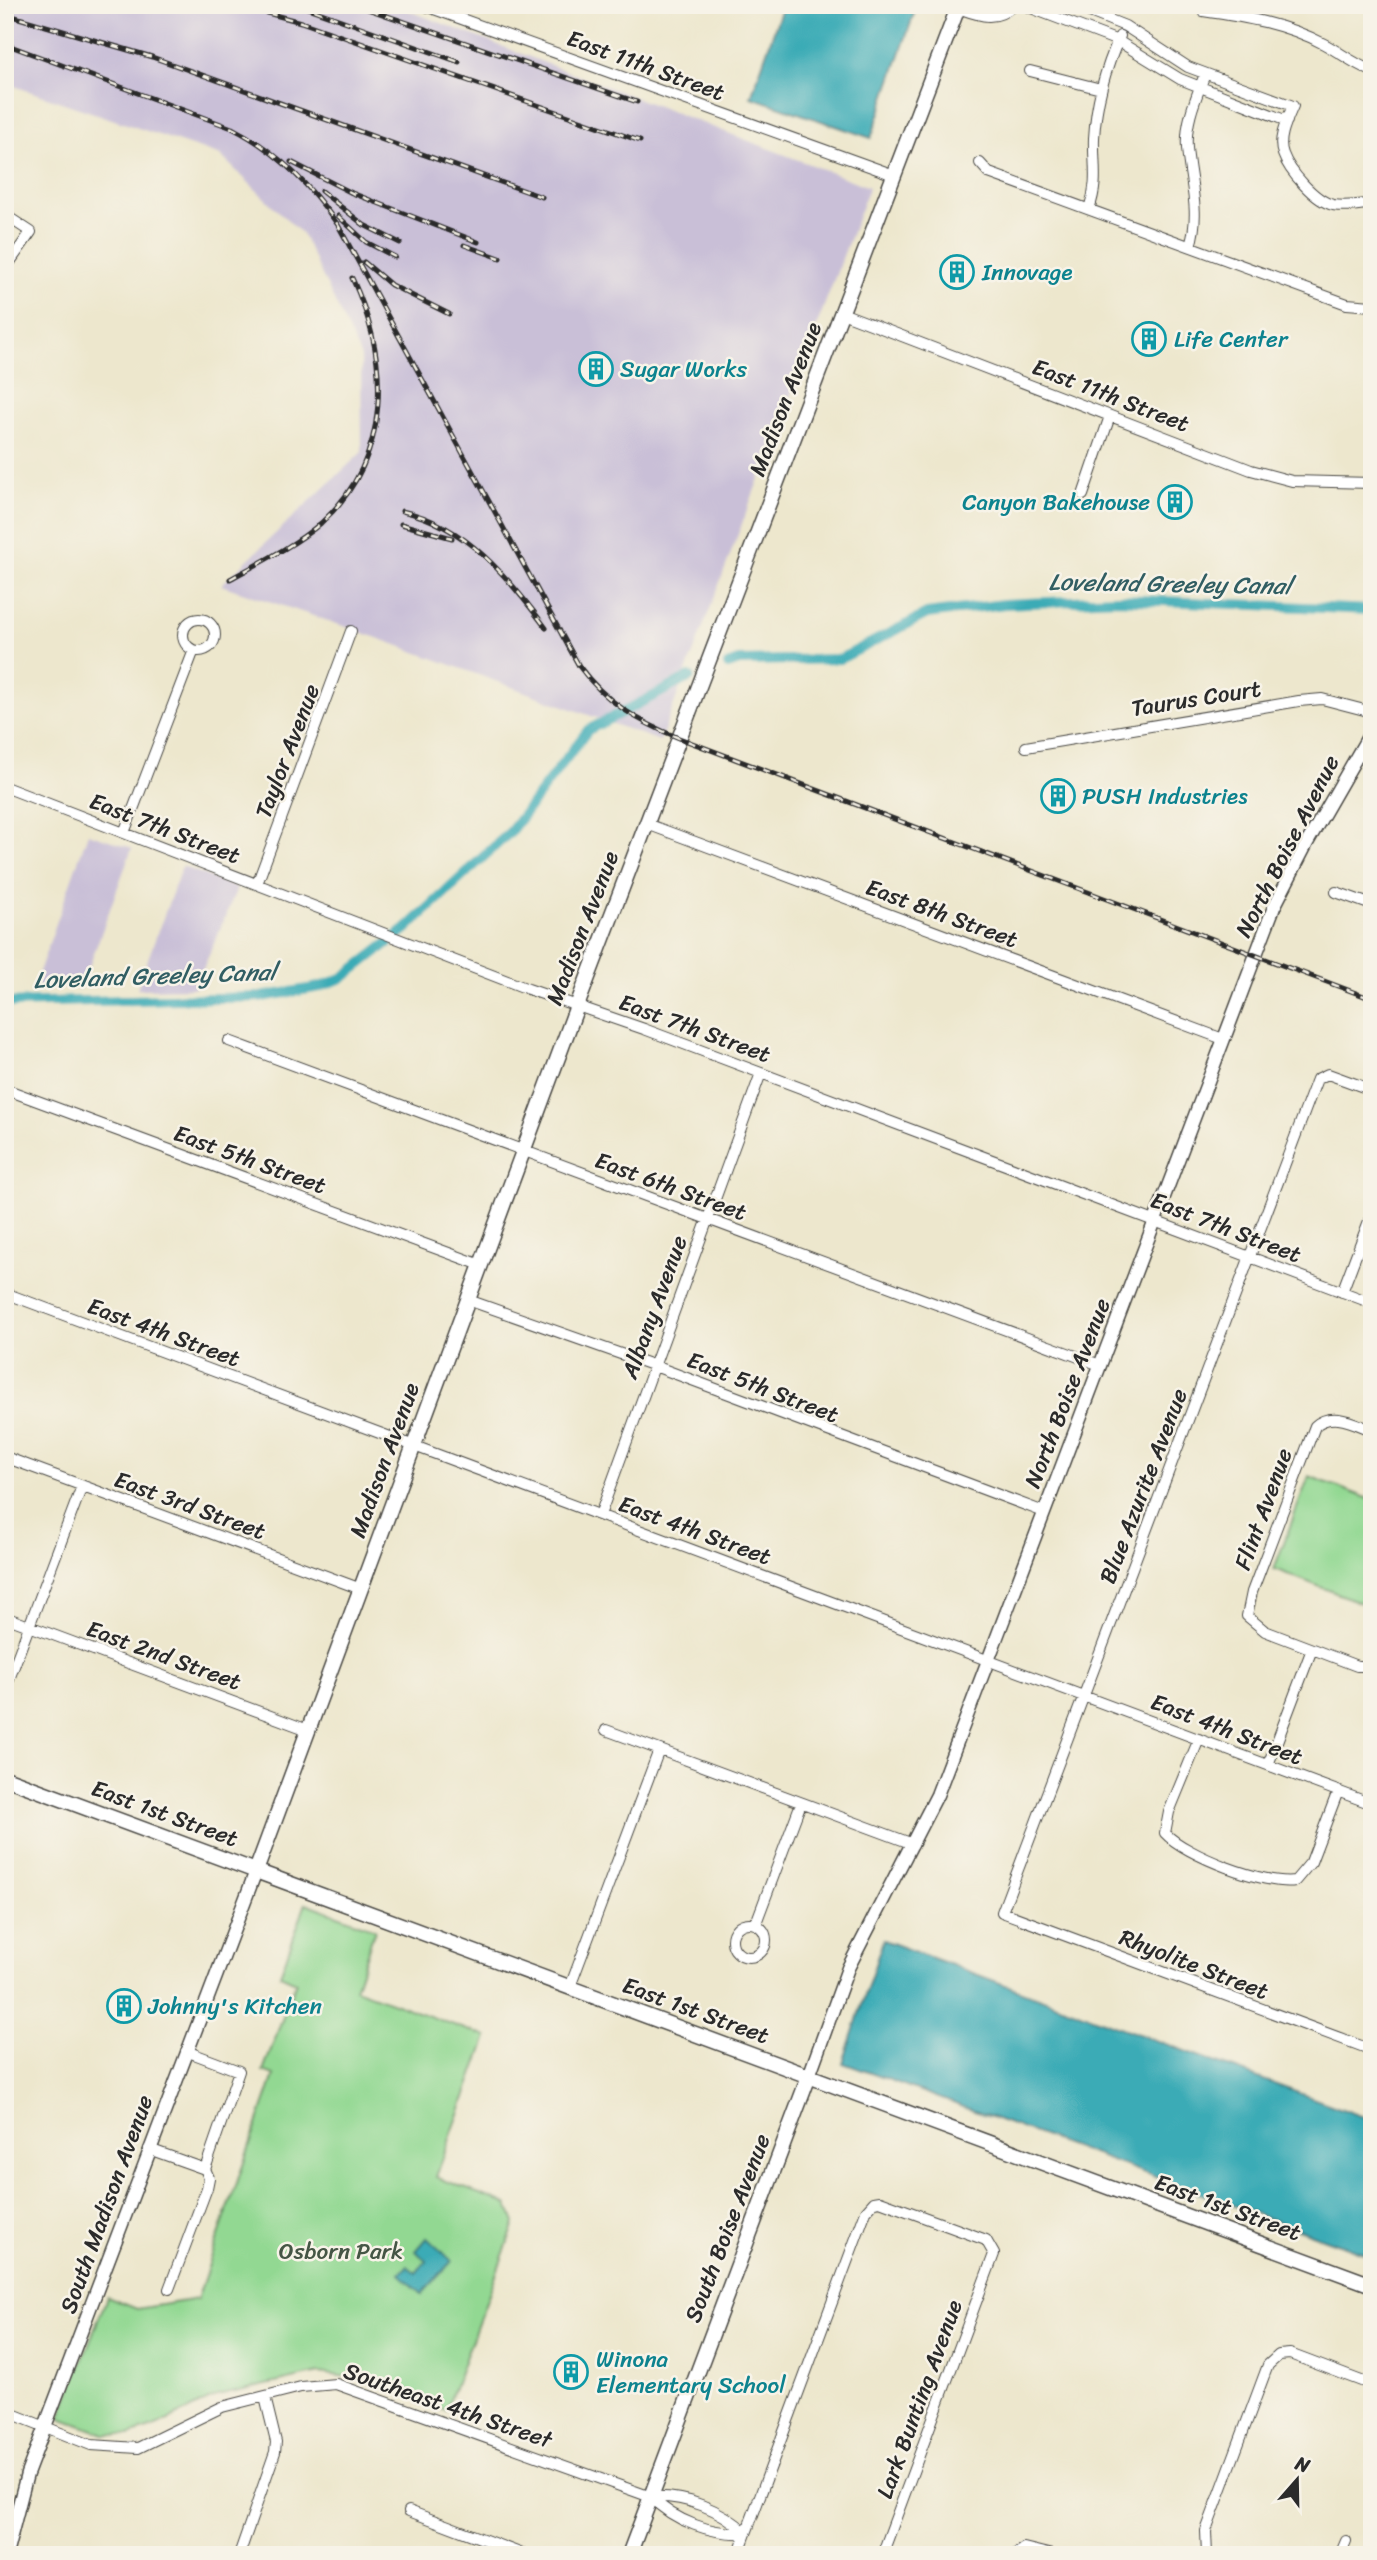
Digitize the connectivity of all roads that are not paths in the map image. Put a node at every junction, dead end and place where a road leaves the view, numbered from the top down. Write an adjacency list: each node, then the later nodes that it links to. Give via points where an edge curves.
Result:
1 (423, 5): 16 (street, East 11th Street)
2 (1022, 5): 5 (street); 8 (street)
3 (1072, 5): 7 (street)
4 (958, 7): 5 (street, via 991,17); 16 (main road, Madison Avenue)
5 (1011, 7)
6 (1203, 11): 10 (street, via 1261,20 1323,44)
7 (1125, 26): 8 (street); 11 (street, via 1176,61)
8 (1118, 41): 12 (street); 13 (street)
9 (1030, 71): 13 (street)
10 (1372, 71)
11 (1205, 74): 12 (street); 14 (street, via 1293,106)
12 (1200, 88): 14 (street); 20 (street, via 1188,125 1197,214)
13 (1101, 89): 18 (street, via 1094,142 1096,189)
14 (1287, 121): 17 (street, via 1282,153 1314,194 1331,205)
15 (979, 163): 18 (street, via 989,173)
16 (894, 175): 23 (main road, Madison Avenue)
17 (1372, 203)
18 (1089, 209): 20 (street)
19 (5, 215): 21 (street, via 31,232)
20 (1189, 246): 22 (street, via 1347,304)
21 (5, 269)
22 (1372, 306)
23 (842, 313): 24 (street, East 11th Street); 33 (main road, Madison Avenue)
24 (1110, 415): 25 (street, East 11th Street, via 1283,480); 26 (street)
25 (1372, 483)
26 (1083, 495)
27 (351, 631): 35 (street, Taylor Avenue)
28 (194, 650): 34 (street)
29 (1372, 712): 31 (street, Taurus Court, via 1322,699 1299,701)
30 (1372, 730): 39 (street, North Boise Avenue, via 1274,907)
31 (1026, 747)
32 (5, 788): 34 (street, East 7th Street)
33 (646, 824): 38 (main road, Madison Avenue); 39 (street, East 8th Street)
34 (124, 833): 35 (street, East 7th Street)
35 (257, 884): 38 (street, East 7th Street)
36 (1336, 892): 37 (street)
37 (1372, 905)
38 (577, 1006): 41 (street, East 7th Street); 44 (main road, Madison Avenue)
39 (1223, 1039): 47 (street, North Boise Avenue)
40 (229, 1041): 44 (street, East 6th Street)
41 (761, 1073): 46 (street, Albany Avenue); 47 (street, East 7th Street)
42 (5, 1089): 49 (street, East 5th Street)
43 (1372, 1090): 48 (street, Blue Azurite Avenue, via 1328,1074 1317,1079)
44 (523, 1152): 46 (street, East 6th Street); 49 (main road, Madison Avenue)
45 (1372, 1213): 50 (street)
46 (707, 1220): 54 (street, Albany Avenue); 55 (street, East 6th Street)
47 (1154, 1221): 48 (street, East 7th Street); 55 (street, North Boise Avenue)
48 (1250, 1257): 50 (street, East 7th Street); 69 (street, Blue Azurite Avenue)
49 (481, 1265): 52 (main road, Madison Avenue)
50 (1342, 1292): 53 (street, East 7th Street)
51 (5, 1293): 57 (street, East 4th Street)
52 (468, 1300): 54 (street, East 5th Street); 57 (main road, Madison Avenue)
53 (1372, 1303)
54 (652, 1365): 60 (street, East 5th Street); 61 (street, Albany Avenue)
55 (1100, 1366): 60 (street, North Boise Avenue)
56 (1372, 1430): 65 (street, Flint Avenue, via 1323,1419 1312,1432 1252,1592 1247,1616 1265,1631)
57 (414, 1445): 61 (street, East 4th Street); 62 (main road, Madison Avenue)
58 (5, 1457): 59 (street, East 3rd Street)
59 (82, 1486): 62 (street, East 3rd Street); 64 (street)
60 (1044, 1512): 66 (street, North Boise Avenue)
61 (600, 1515): 66 (street, East 4th Street)
62 (361, 1588): 70 (main road, Madison Avenue)
63 (5, 1617): 64 (street, East 2nd Street)
64 (29, 1626): 68 (street); 70 (street, East 2nd Street)
65 (1312, 1649): 67 (street); 74 (street)
66 (988, 1660): 69 (street, East 4th Street); 79 (street, North Boise Avenue)
67 (1372, 1666)
68 (5, 1690)
69 (1084, 1695): 72 (street, East 4th Street); 81 (street, Blue Azurite Avenue)
70 (308, 1730): 80 (main road, Madison Avenue)
71 (606, 1730): 73 (street)
72 (1199, 1739): 74 (street, East 4th Street); 76 (street, via 1165,1833 1184,1848 1270,1881 1295,1881 1303,1874)
73 (659, 1750): 77 (street); 83 (street)
74 (1268, 1765): 76 (street, East 4th Street)
75 (5, 1778): 80 (main road, East 1st Street)
76 (1338, 1791): 78 (street, East 4th Street)
77 (801, 1803): 79 (street); 82 (street)
78 (1372, 1804)
79 (913, 1844): 86 (street, North Boise Avenue, via 848,1968)
80 (256, 1871): 83 (main road, East 1st Street); 84 (street, South Madison Avenue)
81 (1002, 1913): 85 (street, Rhyolite Street)
82 (756, 1923)
83 (570, 1987): 86 (main road, East 1st Street)
84 (186, 2050): 87 (street, South Madison Avenue); 88 (street, via 239,2070)
85 (1372, 2050)
86 (809, 2076): 89 (main road, East 1st Street); 95 (main road, South Boise Avenue)
87 (149, 2149): 88 (street); 94 (street, South Madison Avenue)
88 (205, 2169): 90 (street, via 208,2183)
89 (1372, 2284)
90 (169, 2289)
91 (1372, 2385): 107 (street, via 1303,2358 1279,2355 1263,2374 1206,2531)
92 (265, 2396): 94 (street, Southeast 4th Street, via 206,2413 138,2448 102,2448); 95 (street, Southeast 4th Street, via 316,2384 342,2385); 100 (street, via 275,2452)
93 (5, 2411): 94 (street, Southeast 4th Street)
94 (44, 2428): 99 (street, South Madison Avenue, via 23,2484)
95 (651, 2497): 97 (street, via 672,2496 729,2517); 97 (street, via 666,2513 724,2535); 102 (main road, South Boise Avenue)
96 (409, 2511): 101 (street)
97 (746, 2533): 103 (street); 104 (street, Lark Bunting Avenue, via 866,2211 874,2202 885,2202 986,2240 993,2248 993,2258)
98 (1346, 2541): 108 (street)
99 (6, 2555)
100 (239, 2555)
101 (525, 2555)
102 (629, 2555)
103 (738, 2555)
104 (882, 2555)
105 (1014, 2555): 106 (street, via 1024,2548)
106 (1052, 2555)
107 (1208, 2555)
108 (1340, 2555)

